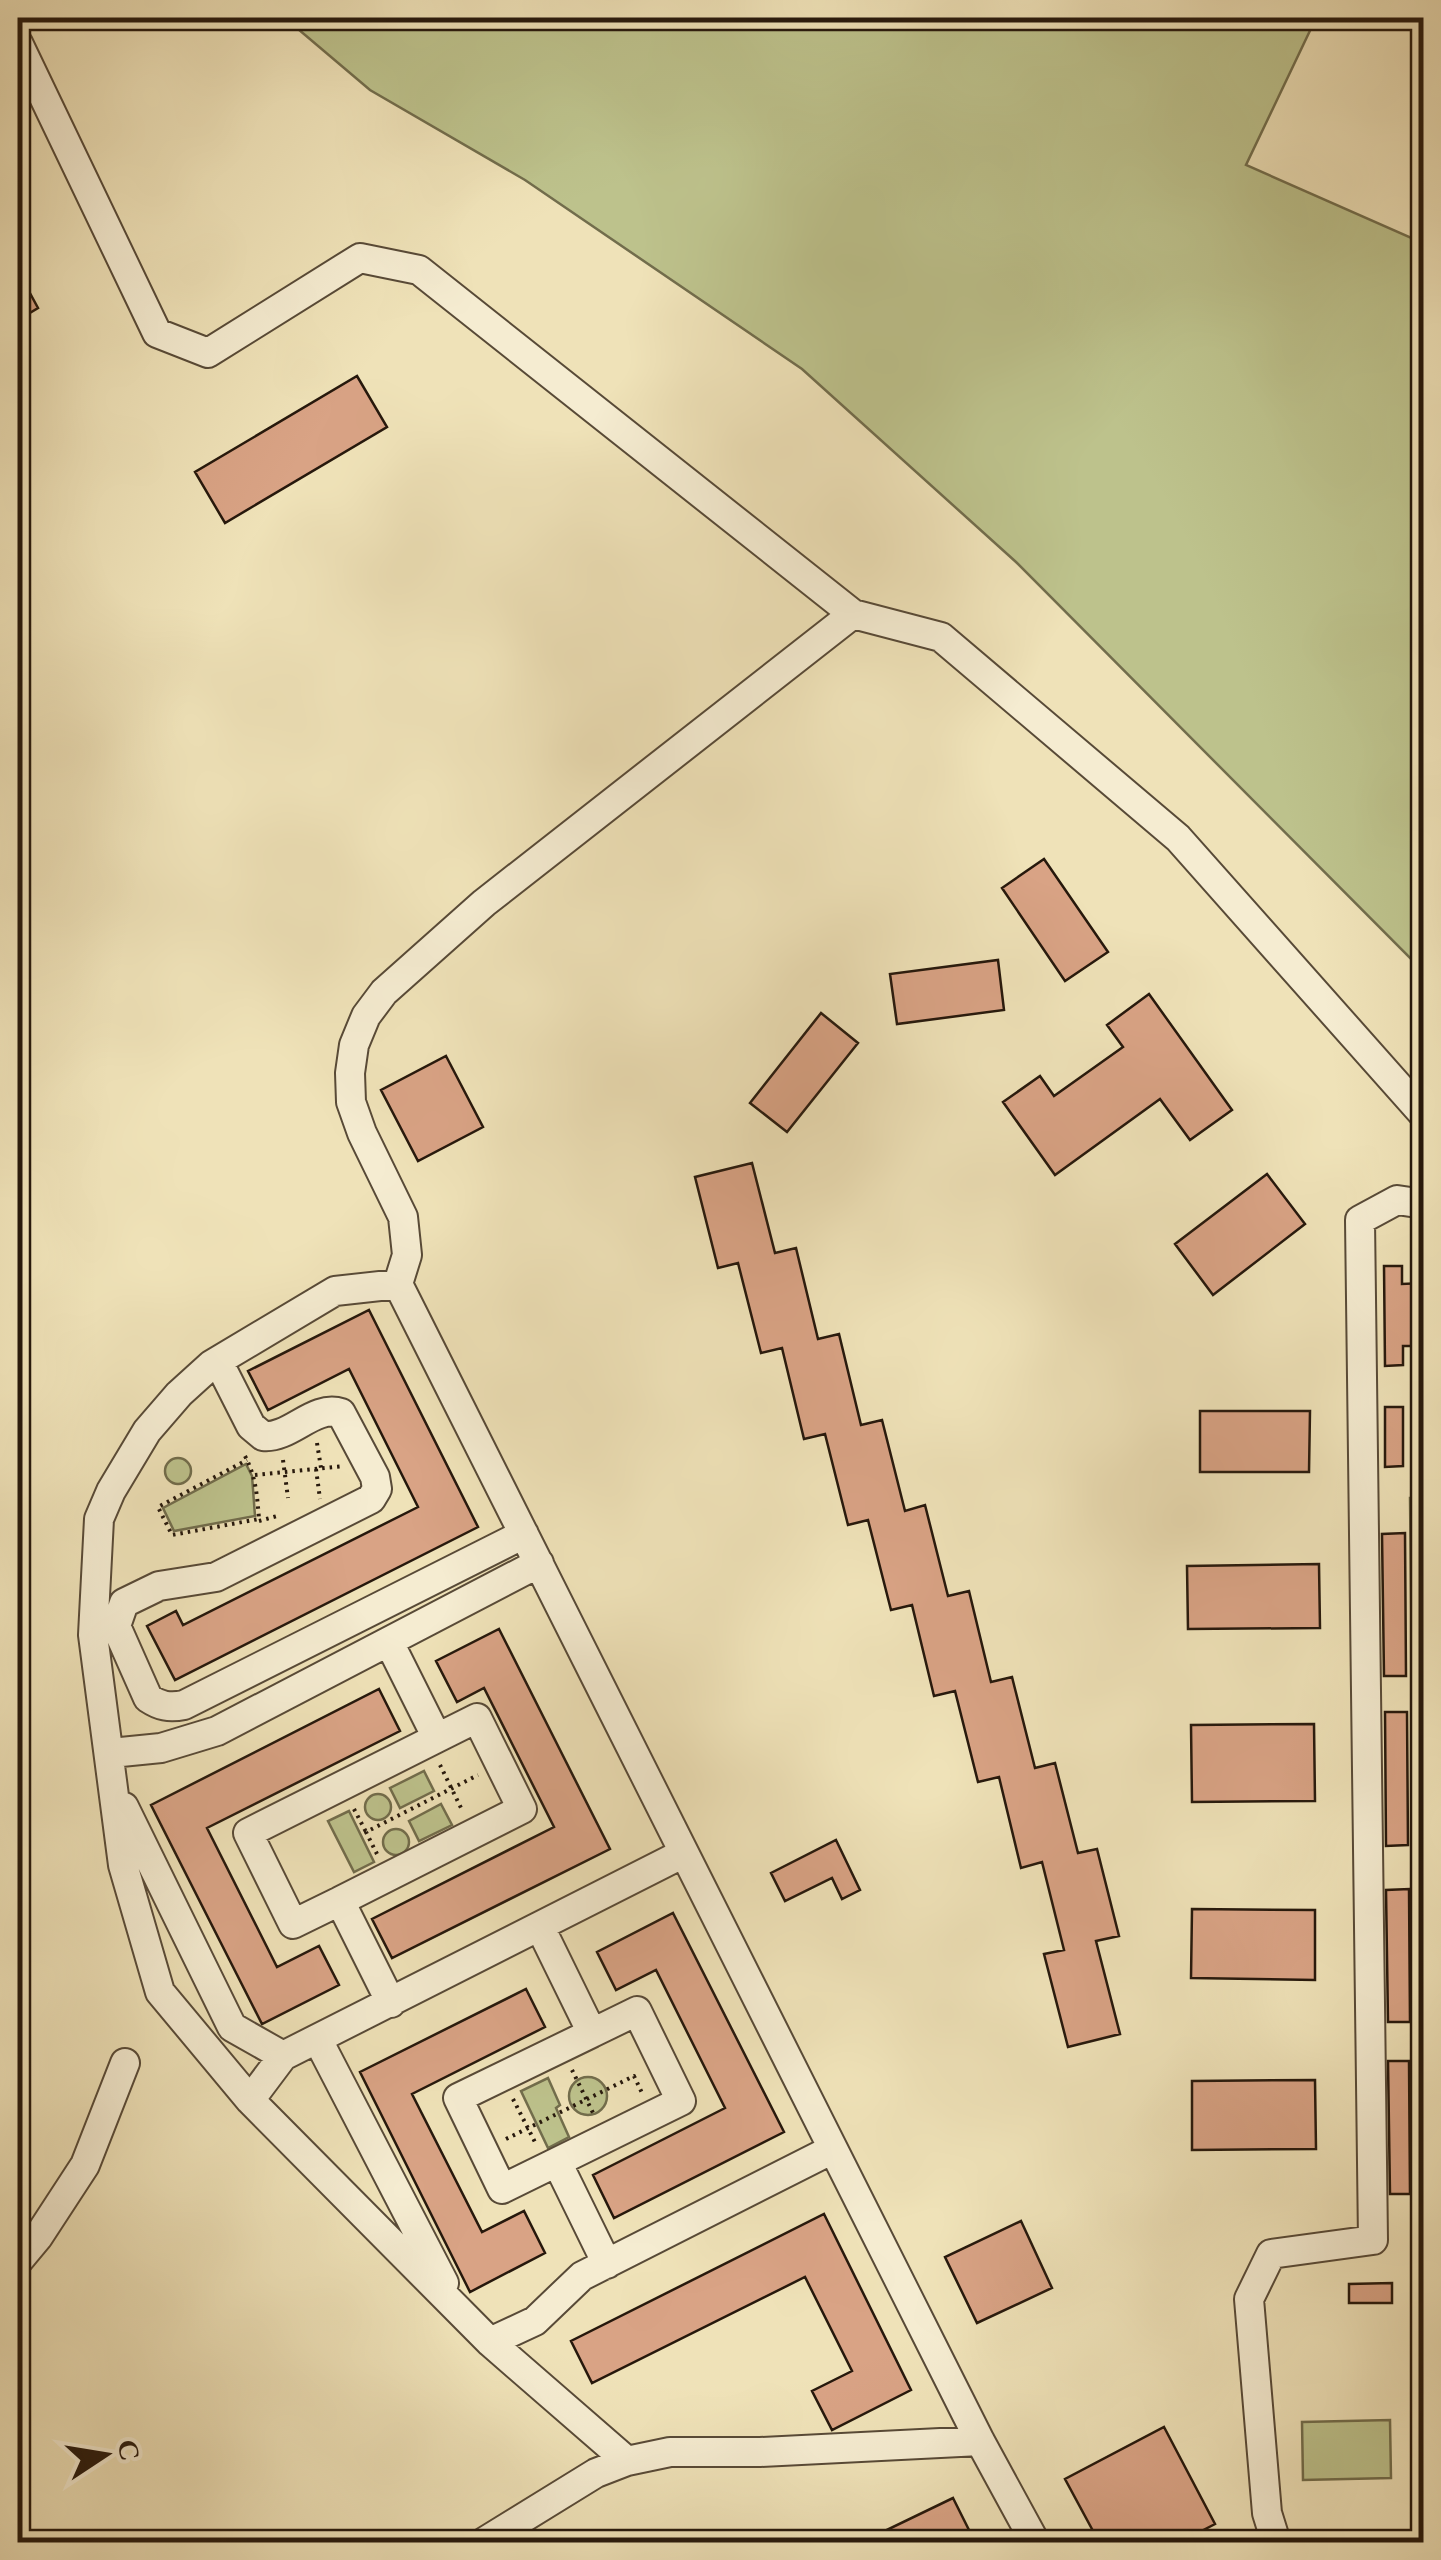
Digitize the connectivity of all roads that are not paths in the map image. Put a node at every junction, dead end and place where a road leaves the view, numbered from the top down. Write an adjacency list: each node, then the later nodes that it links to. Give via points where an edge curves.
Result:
1 (18, 43): 2 (street, via 157,333 208,353 360,258 419,270)
2 (853, 614): 3 (street, via 941,636 1178,838); 5 (street, via 484,903 366,1016 354,1045 352,1102 403,1217 407,1255)
3 (1424, 1115)
4 (1424, 1204): 32 (street, via 1397,1200 1360,1220 1373,2240 1272,2254 1248,2300 1267,2513)
5 (398, 1284): 6 (street, via 335,1291); 7 (street)
6 (218, 1360): 7 (street, via 256,1432 279,1435 336,1411 377,1484 371,1500 216,1578 159,1586 124,1603 116,1626 148,1698 165,1707 184,1705); 11 (street, via 147,1431 100,1519 93,1635)
7 (524, 1534): 8 (street)
8 (539, 1563): 9 (street); 13 (street)
9 (388, 1642): 10 (street); 11 (street, via 217,1731 161,1748)
10 (433, 1741): 14 (street, via 477,1718 522,1809); 14 (street, via 248,1834 294,1924)
11 (110, 1753): 12 (street)
12 (114, 1788): 19 (street, via 232,2027); 21 (street, via 123,1866 160,1992)
13 (684, 1853): 15 (street); 22 (street)
14 (340, 1901): 16 (street)
15 (540, 1927): 16 (street); 17 (street)
16 (391, 2003): 18 (street)
17 (592, 2032): 23 (street, via 637,2011 681,2101); 23 (street, via 458,2098 502,2188)
18 (318, 2040): 19 (street); 26 (street)
19 (283, 2056): 21 (street)
20 (125, 2063): 24 (street, via 85,2165)
21 (250, 2100): 26 (street)
22 (834, 2150): 25 (street); 28 (street)
23 (552, 2164): 25 (street)
24 (18, 2261)
25 (607, 2264): 27 (street, via 582,2276 535,2321)
26 (458, 2309): 27 (street)
27 (490, 2342): 29 (street)
28 (980, 2441): 29 (street, via 670,2452); 31 (street)
29 (626, 2461): 30 (street, via 563,2491)
30 (484, 2542)
31 (1035, 2542)
32 (1276, 2542)

